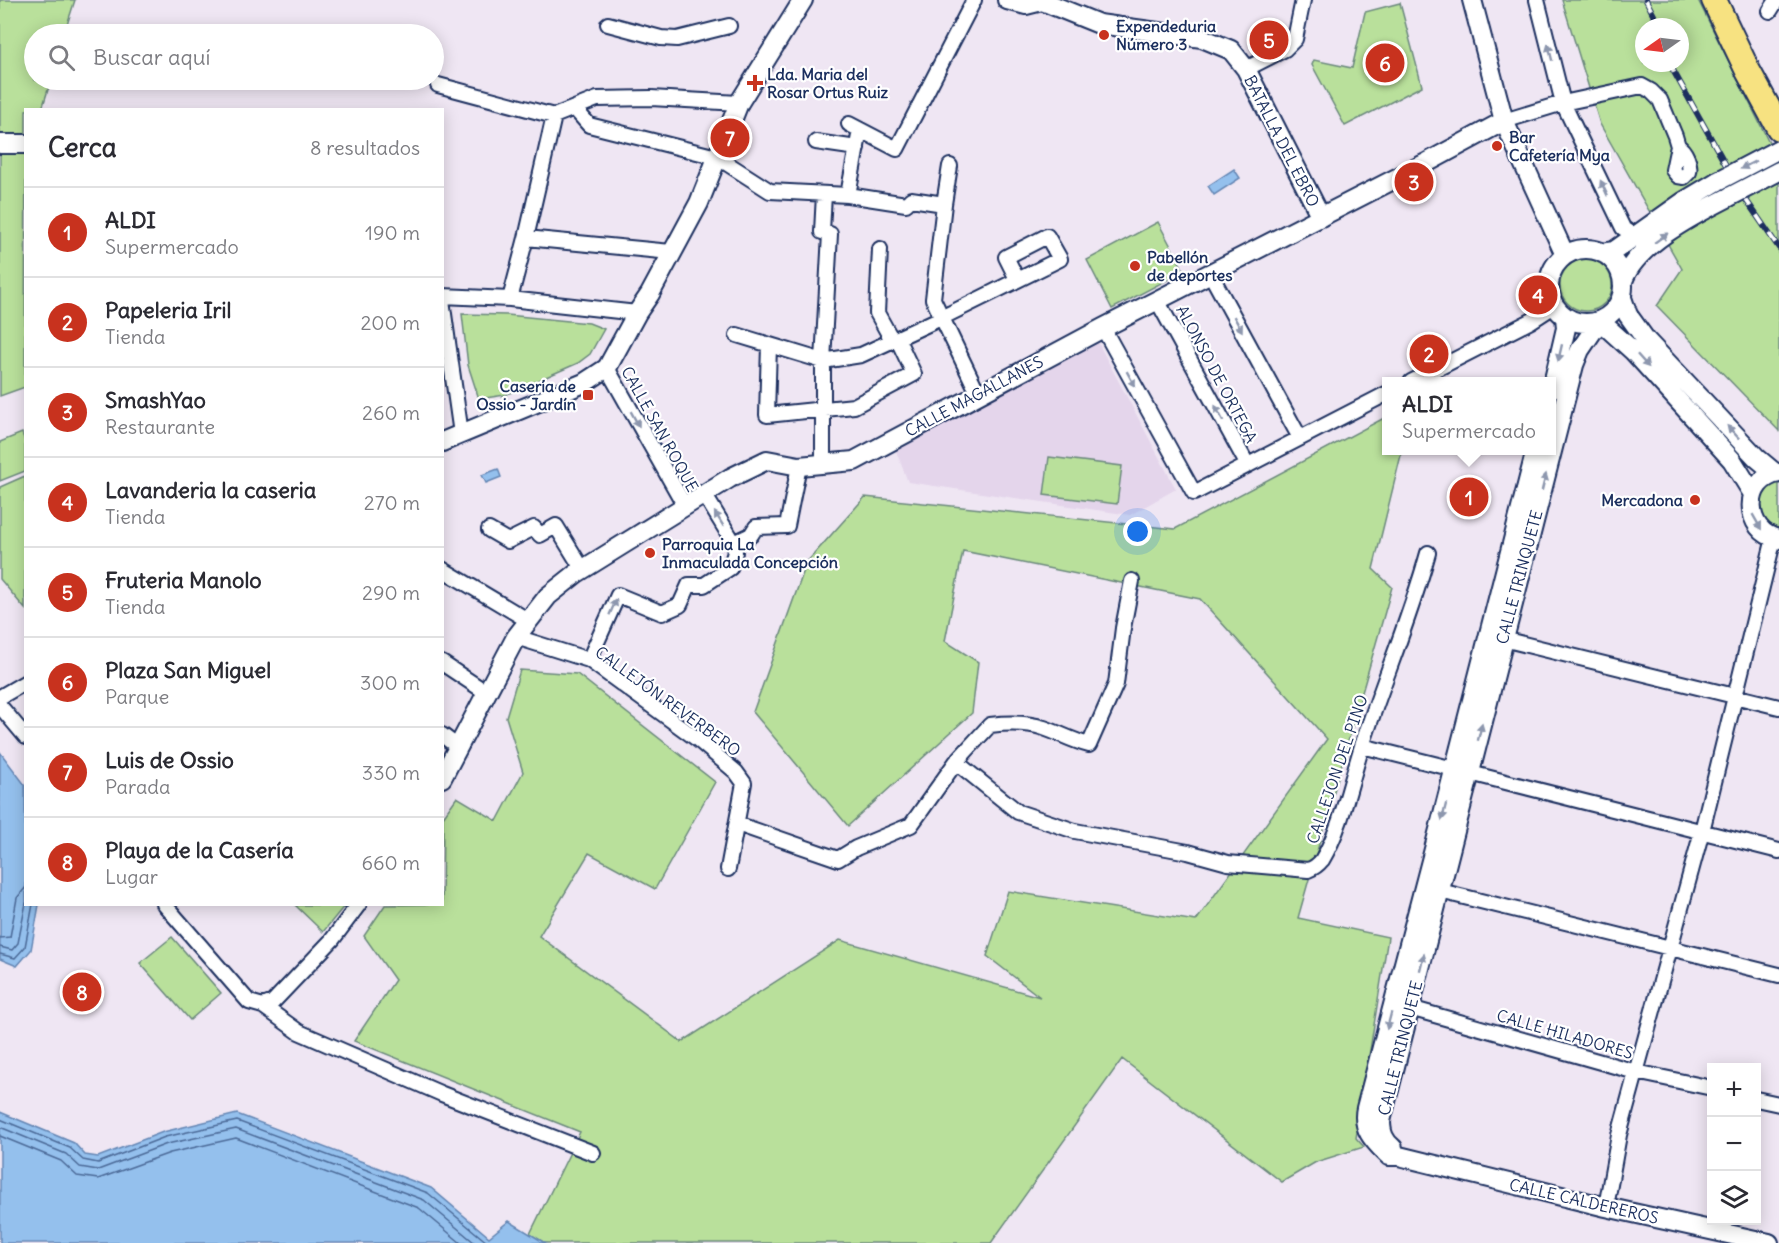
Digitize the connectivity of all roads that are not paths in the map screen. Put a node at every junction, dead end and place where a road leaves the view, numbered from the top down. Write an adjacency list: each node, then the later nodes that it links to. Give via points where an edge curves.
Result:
1 (803, 0): 16 (street)
2 (974, 0): 25 (street, via 897,149 855,127)
3 (1007, 0): 4 (street, BATALLA DEL EBRO, via 1026,5)
4 (1042, 0): 12 (street, BATALLA DEL EBRO, via 1099,24 1202,38 1231,50)
5 (1303, 0): 12 (street, via 1295,39 1285,49)
6 (1472, 0): 19 (street)
7 (1537, 0): 15 (street, one-way to 7)
8 (1714, 0): 20 (highway)
9 (1732, 0): 14 (highway)
10 (608, 24): 11 (street, via 678,39)
11 (729, 26)
12 (1246, 69): 33 (street, BATALLA DEL EBRO)
13 (444, 87): 18 (street)
14 (1779, 96)
15 (1563, 103): 19 (street); 24 (street, via 1642,86 1660,100); 34 (street, one-way to 15, via 1623,228)
16 (739, 104): 17 (street, via 597,99); 27 (street)
17 (575, 109): 18 (street); 27 (street, via 589,125)
18 (554, 116): 35 (street)
19 (1504, 121): 33 (street, CALLE MAGALLANES); 39 (street)
20 (1779, 128)
21 (816, 142): 25 (street)
22 (0, 144): 23 (street)
23 (24, 144)
24 (1678, 146)
25 (857, 148): 31 (street)
26 (1779, 149): 34 (street, one-way to 34, bridge, via 1718,181)
27 (717, 158): 30 (street, via 770,191); 37 (street, via 699,203)
28 (950, 166): 32 (street)
29 (1779, 171): 42 (street, one-way to 29, bridge, via 1627,270 1662,237)
30 (824, 194): 31 (street); 55 (street)
31 (848, 195): 32 (street, via 906,204 911,199)
32 (944, 204): 49 (street, via 933,299)
33 (1321, 216): 40 (street, CALLE MAGALLANES)
34 (1635, 236): 38 (street, via 1614,251)
35 (526, 238): 37 (street); 44 (street)
36 (880, 249): 53 (street, via 877,313)
37 (671, 252): 48 (street)
38 (1602, 253): 39 (street, via 1580,249); 42 (street, via 1616,264)
39 (1565, 255): 46 (street, via 1551,273 1549,284)
40 (1210, 273): 45 (street, CALLE MAGALLANES); 64 (street, one-way to 64)
41 (1017, 279): 49 (street)
42 (1622, 289): 50 (street, via 1614,312); 71 (street, one-way to 42, via 1757,458 1646,340 1628,315)
43 (444, 298): 44 (street)
44 (510, 299): 48 (street)
45 (1157, 300): 51 (street, CALLE MAGALLANES); 68 (street, ALONSO DE ORTEGA, one-way to 45)
46 (1559, 312): 50 (street, via 1581,324); 57 (street, via 1531,321); 58 (street, one-way to 58, via 1566,328)
47 (444, 313): 62 (street)
48 (637, 313): 56 (street)
49 (941, 318): 53 (street); 59 (street)
50 (1599, 321): 63 (street, CALLE TRINQUETE, one-way to 50, via 1574,365); 73 (street, one-way to 73, via 1633,351 1732,460)
51 (1103, 328): 59 (street, CALLE MAGALLANES); 68 (street, one-way to 68, via 1194,493)
52 (737, 336): 54 (street)
53 (894, 339): 55 (street, via 861,355); 61 (street, via 914,374 854,406)
54 (769, 345): 55 (street); 61 (street, via 767,415)
55 (823, 361): 61 (street)
56 (607, 368): 62 (street, via 584,383); 74 (street, CALLE SAN ROQUE, one-way to 74)
57 (1419, 377)
58 (1554, 377)
59 (978, 393): 69 (street, CALLE MAGALLANES, via 854,461)
60 (1382, 396): 64 (street)
61 (823, 409): 69 (street)
62 (460, 434): 65 (street)
63 (1556, 434)
64 (1300, 438): 68 (street)
65 (444, 441)
66 (1535, 455): 98 (street, CALLE TRINQUETE)
67 (1551, 455): 84 (street, CALLE TRINQUETE, one-way to 67)
68 (1247, 464)
69 (823, 465): 70 (street, CALLE MAGALLANES)
70 (799, 466): 72 (street, CALLE MAGALLANES, via 767,460); 77 (street, via 787,526 756,527 751,535)
71 (1777, 473): 73 (street, via 1766,478)
72 (704, 494): 74 (street, CALLE MAGALLANES); 77 (street, one-way to 72)
73 (1753, 494): 76 (street, one-way to 76, via 1752,516 1764,533)
74 (685, 506): 80 (street, CALLE MAGALLANES)
75 (489, 530): 80 (street, via 508,541 534,528 540,535 556,526)
76 (1777, 539): 89 (street)
77 (734, 543): 85 (street, one-way to 77, via 618,595 662,613 680,606 689,585 704,585 730,568)
78 (1428, 553): 95 (street, CALLEJON DEL PINO)
79 (444, 570): 82 (street)
80 (583, 570): 82 (street, CALLE MAGALLANES, via 548,596)
81 (1132, 581): 97 (street, via 1116,684 1089,746 1042,727 990,725)
82 (529, 621): 83 (street, CALLE MAGALLANES)
83 (516, 638): 85 (street, CALLEJÓN REVERBERO); 88 (street, CALLE MAGALLANES)
84 (1503, 639): 89 (street); 98 (street, CALLE TRINQUETE, one-way to 84)
85 (589, 660): 100 (street, CALLEJÓN REVERBERO, via 736,772 744,783)
86 (444, 664): 88 (street)
87 (24, 683): 90 (street)
88 (487, 693): 96 (street, CALLE MAGALLANES)
89 (1736, 696): 92 (street); 101 (street)
90 (0, 697)
91 (0, 706): 93 (street)
92 (1779, 707)
93 (24, 735)
94 (444, 737): 96 (street)
95 (1362, 746): 97 (street, CALLEJON DEL PINO, via 1326,852 1318,865 1308,870 1228,863 1075,831 1018,812); 98 (street)
96 (459, 748): 99 (street, CALLE MAGALLANES)
97 (956, 762): 100 (street, via 911,825 838,859)
98 (1462, 771): 101 (street); 104 (street, CALLE TRINQUETE); 116 (street, CALLE TRINQUETE, one-way to 116, via 1364,1116 1368,1133 1377,1144 1389,1156)
99 (444, 774)
100 (737, 824): 103 (street, CALLEJÓN REVERBERO)
101 (1702, 831): 102 (street); 107 (street)
102 (1779, 851)
103 (728, 869)
104 (1440, 891): 107 (street); 110 (street, CALLE TRINQUETE, one-way to 104)
105 (166, 906): 109 (street, via 249,1002)
106 (358, 906): 109 (street, via 332,940 273,1002)
107 (1671, 947): 108 (street); 111 (street)
108 (1779, 975)
109 (263, 1006): 115 (street, via 299,1032 442,1094)
110 (1410, 1008): 111 (street, CALLE HILADORES); 116 (street, CALLE TRINQUETE, via 1381,1121 1384,1138)
111 (1636, 1072): 112 (street, CALLE HILADORES); 117 (street)
112 (1707, 1088)
113 (1761, 1100): 114 (street)
114 (1779, 1104)
115 (594, 1153)
116 (1399, 1156): 117 (street, CALLE CALDEREROS)
117 (1606, 1207): 118 (street, CALLE CALDEREROS)
118 (1769, 1243)

